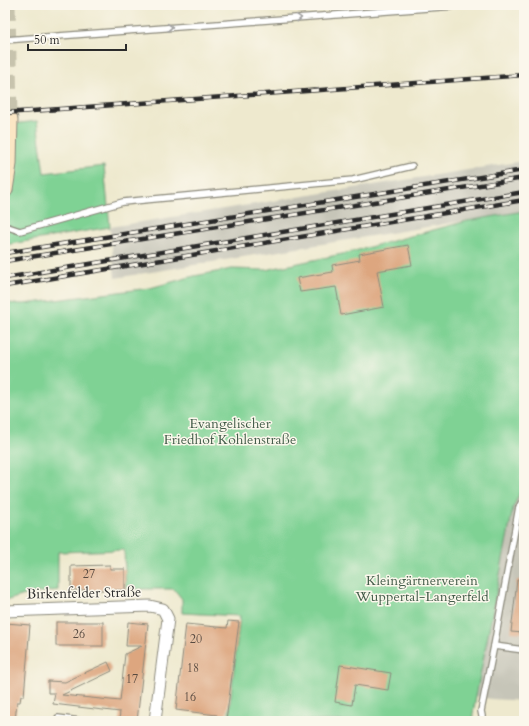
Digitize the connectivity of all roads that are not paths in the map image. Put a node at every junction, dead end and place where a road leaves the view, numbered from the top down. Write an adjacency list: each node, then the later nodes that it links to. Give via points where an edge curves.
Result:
1 (468, 5): 2 (lane, one-way to 1)
2 (5, 40)
3 (10, 119): 5 (street, via 9,164)
4 (412, 166): 6 (lane, via 353,180 123,202 20,231)
5 (5, 190)
6 (5, 226)
7 (524, 498): 9 (lane, via 519,507)
8 (5, 611): 13 (street, Birkenfelder Straße, via 150,606 164,609 168,619)
9 (494, 646): 10 (lane); 14 (lane, via 481,711)
10 (524, 650)
11 (58, 718): 12 (lane)
12 (80, 721)
13 (155, 721)
14 (483, 721)

